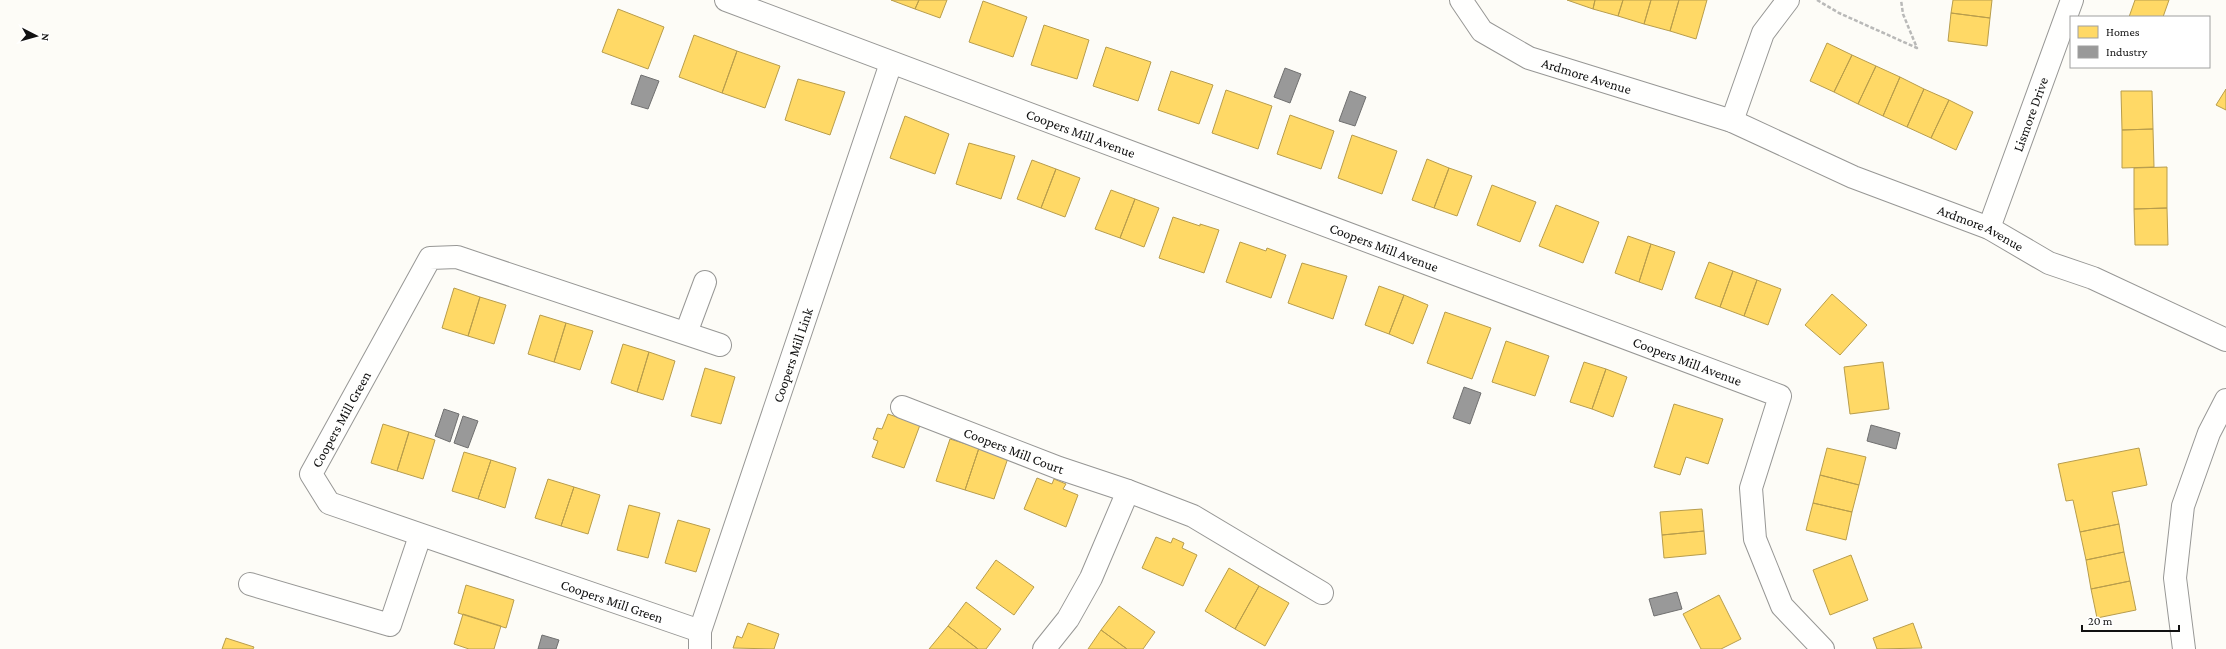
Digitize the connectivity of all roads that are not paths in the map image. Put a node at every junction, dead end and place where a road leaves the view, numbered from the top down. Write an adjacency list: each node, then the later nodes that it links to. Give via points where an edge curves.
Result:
1 (726, 0): 5 (street, Coopers Mill Avenue)
2 (1461, 0): 6 (street, Ardmore Avenue, via 1482,31 1529,58)
3 (1788, 0): 6 (street, via 1763,33)
4 (2072, 0): 7 (street, Lismore Drive)
5 (890, 63): 18 (street, Coopers Mill Link); 20 (street, Coopers Mill Avenue, via 1780,396 1751,488 1755,539 1782,606)
6 (1732, 121): 7 (street, Ardmore Avenue, via 1853,177)
7 (1989, 228): 10 (street, Ardmore Avenue, via 2049,263 2093,278)
8 (705, 282): 9 (street)
9 (686, 333): 11 (street, Coopers Mill Green); 15 (street, Coopers Mill Green, via 457,257 430,258 310,474 329,503)
10 (2226, 340)
11 (720, 345)
12 (2226, 400): 21 (street, via 2209,433 2183,506 2175,578)
13 (902, 407): 14 (street, Coopers Mill Court, via 1059,468)
14 (1128, 491): 17 (street, Coopers Mill Court, via 1192,516); 19 (street, via 1091,578 1068,619)
15 (420, 536): 16 (street, via 390,625); 18 (street, Coopers Mill Green)
16 (250, 584)
17 (1322, 593)
18 (700, 640)
19 (1044, 649)
20 (1823, 649)
21 (2184, 649)

